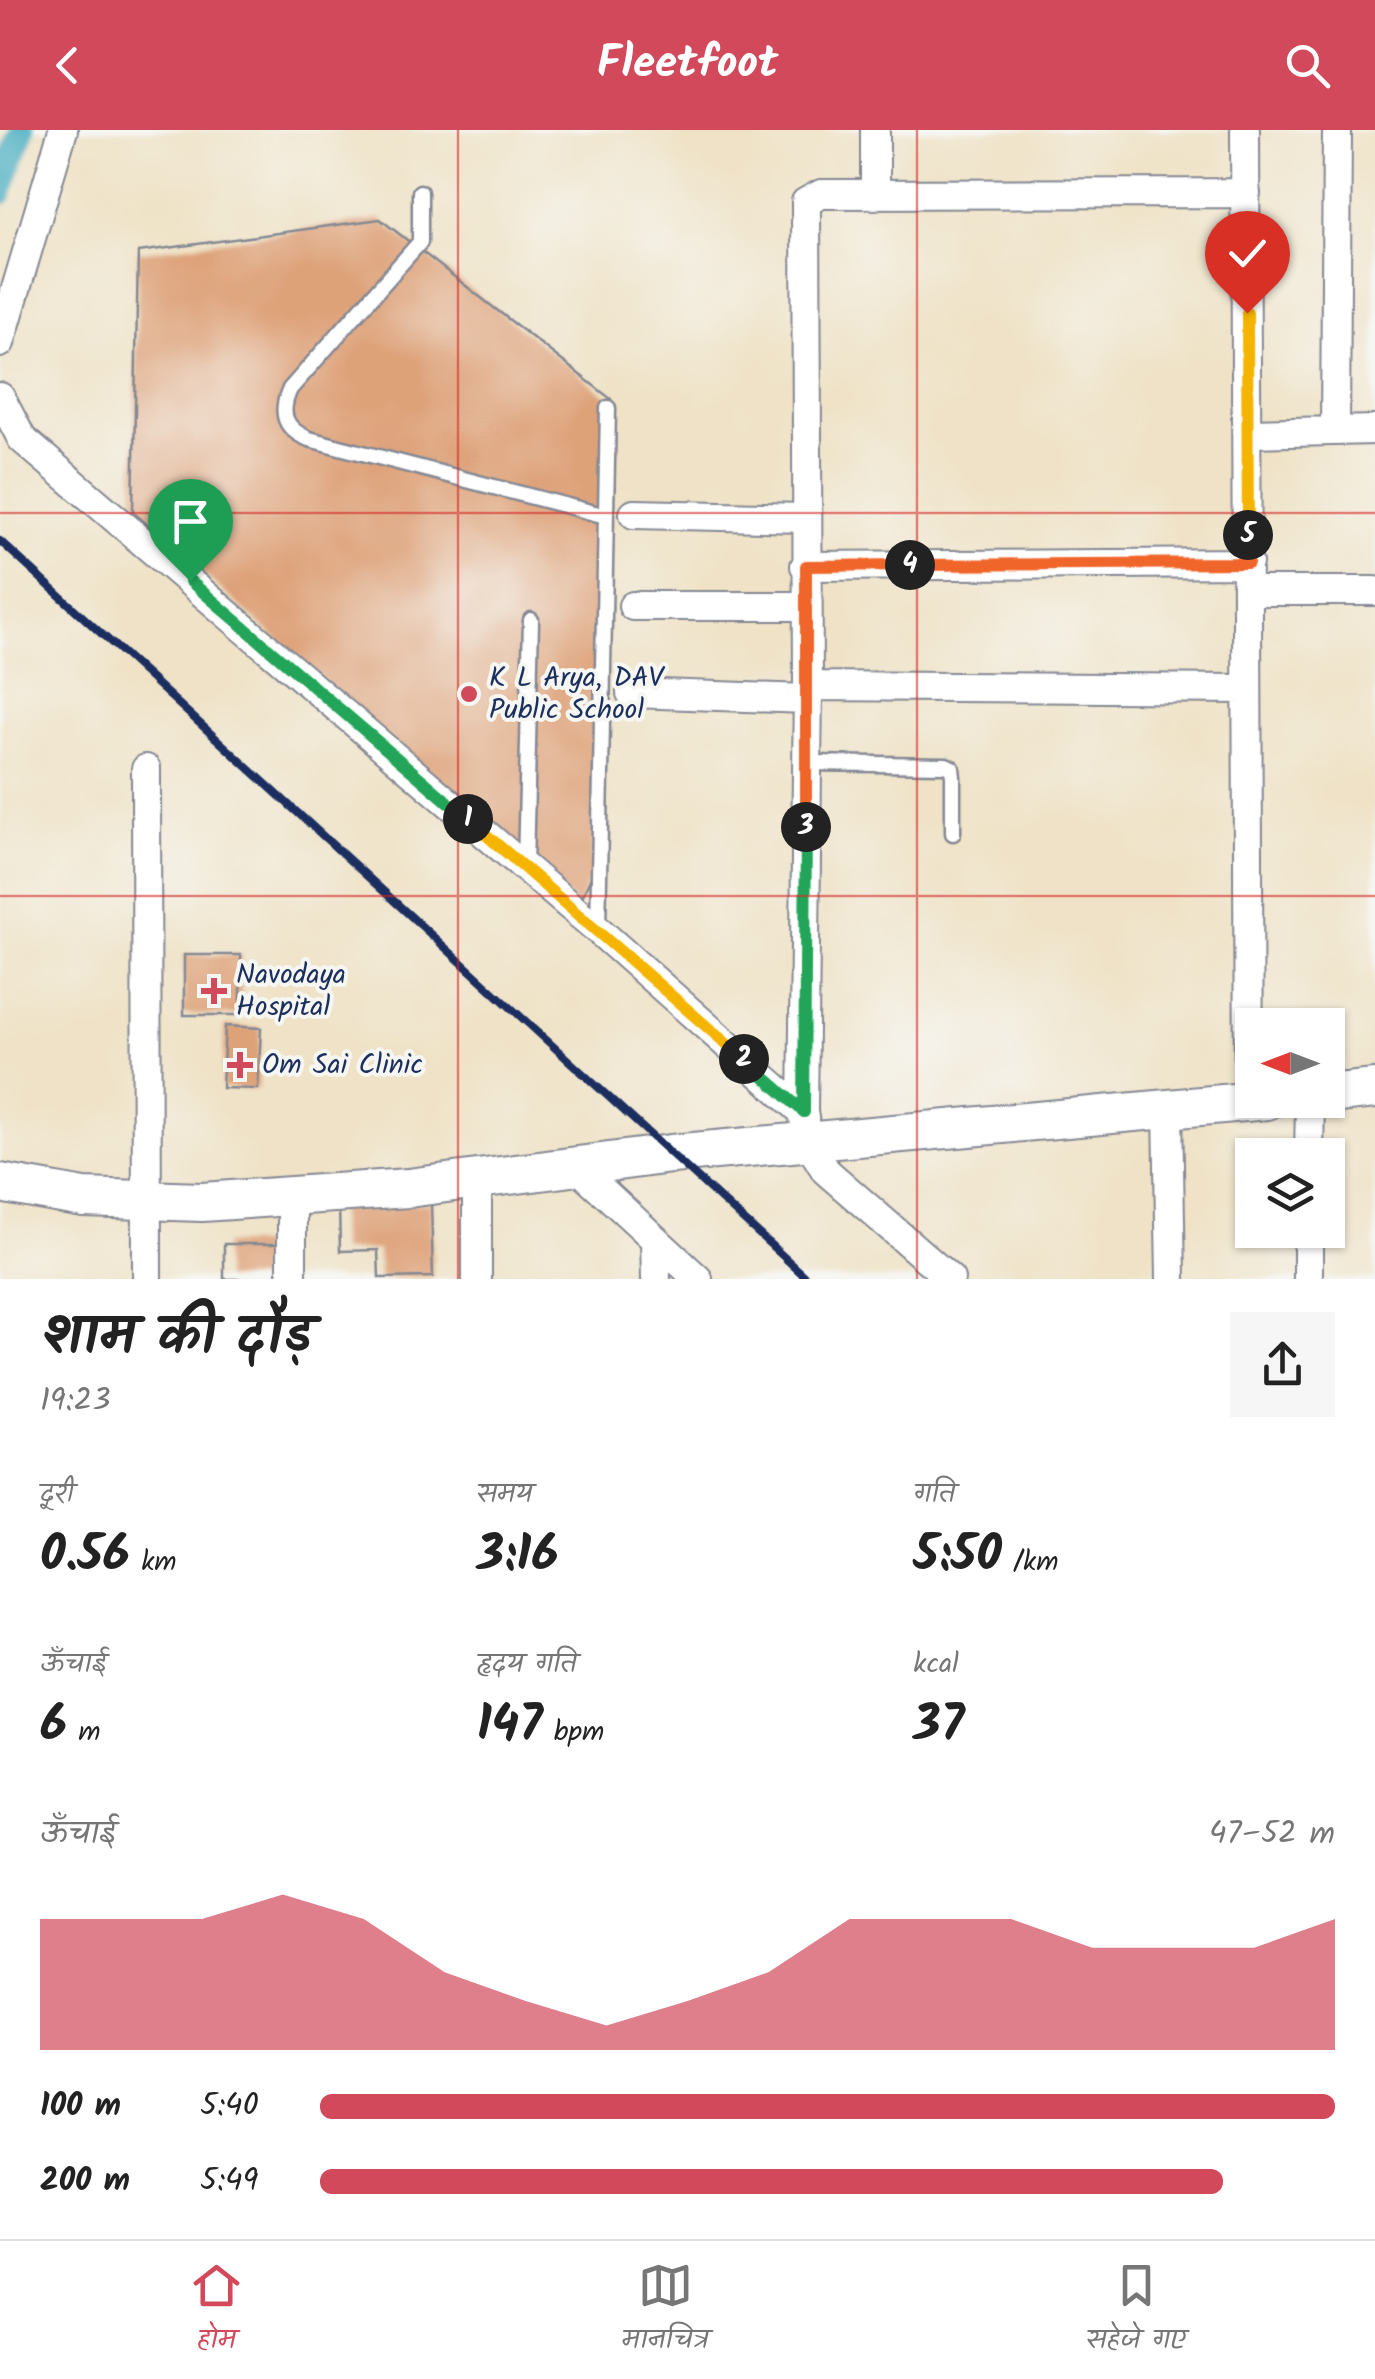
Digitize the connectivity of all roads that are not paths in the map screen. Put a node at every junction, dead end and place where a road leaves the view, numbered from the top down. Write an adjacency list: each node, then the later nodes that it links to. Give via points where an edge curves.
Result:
1 (64, 130): 8 (street)
2 (875, 130): 7 (street)
3 (1245, 130): 6 (street)
4 (1337, 130): 13 (street)
5 (420, 192): 15 (lane, via 420,242 290,390 282,406 287,422 308,439)
6 (1246, 193): 7 (street); 14 (street)
7 (875, 195): 16 (street, via 821,194 805,208)
8 (6, 296): 9 (street)
9 (0, 343)
10 (0, 397): 29 (street, via 22,439)
11 (608, 408): 15 (lane)
12 (1375, 430): 13 (street)
13 (1335, 431): 14 (street)
14 (1248, 433): 18 (street)
15 (620, 515): 16 (street); 30 (lane)
16 (806, 518): 17 (street)
17 (806, 566): 18 (street); 21 (street)
18 (1248, 577): 19 (street); 23 (street)
19 (1375, 592)
20 (633, 606): 21 (street)
21 (806, 606): 24 (street)
22 (531, 620): 29 (lane)
23 (1246, 689): 24 (street); 31 (street)
24 (807, 692): 25 (street); 26 (street)
25 (631, 693)
26 (807, 764): 28 (lane, via 946,765 954,777); 36 (street)
27 (146, 769): 41 (street)
28 (954, 833)
29 (524, 868): 30 (street)
30 (598, 930): 36 (street)
31 (1255, 1008)
32 (1375, 1089): 33 (street)
33 (1345, 1092)
34 (1235, 1103): 35 (street)
35 (1168, 1109): 36 (street); 50 (street)
36 (806, 1127): 37 (street); 49 (street, via 815,1156 840,1186)
37 (576, 1166): 38 (street); 42 (street)
38 (477, 1181): 40 (street); 46 (street)
39 (0, 1183): 41 (street, via 84,1198)
40 (292, 1196): 41 (street); 45 (street)
41 (147, 1200): 44 (street)
42 (655, 1239): 47 (street); 48 (street)
43 (1308, 1248): 51 (street)
44 (147, 1279)
45 (292, 1279)
46 (477, 1279)
47 (656, 1279)
48 (698, 1279)
49 (950, 1279)
50 (1170, 1279)
51 (1308, 1279)

